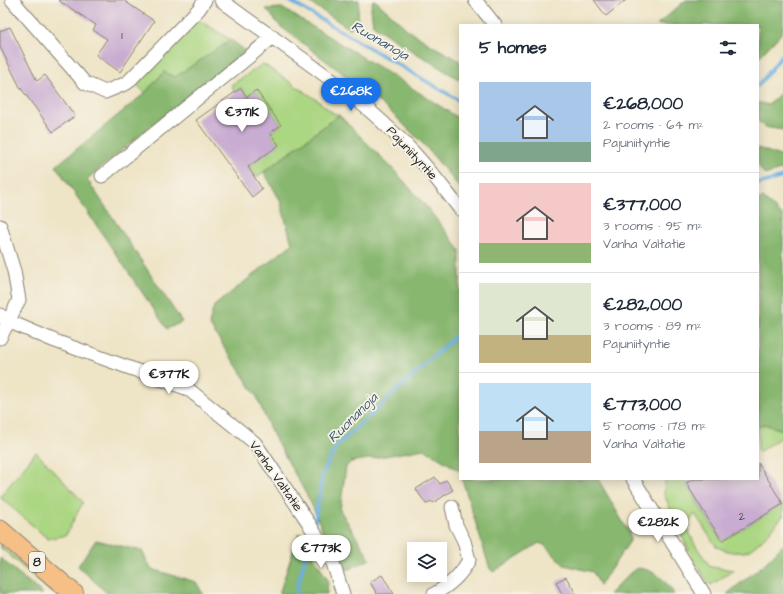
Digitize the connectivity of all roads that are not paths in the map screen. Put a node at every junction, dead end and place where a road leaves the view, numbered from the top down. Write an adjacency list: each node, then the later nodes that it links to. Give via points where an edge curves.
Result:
1 (12, 0): 2 (street, via 85,83 105,92 127,83)
2 (205, 0)
3 (213, 0): 6 (street, Pajuniityntie)
4 (221, 0): 6 (street, Pajuniityntie)
5 (475, 0): 7 (street)
6 (243, 16): 8 (street, Pajuniityntie)
7 (494, 24)
8 (273, 37): 9 (street); 10 (street, Pajuniityntie, via 394,133 418,157)
9 (102, 176)
10 (459, 208)
11 (0, 226): 12 (street, via 14,271 19,300)
12 (4, 318): 13 (street); 18 (street, Vanha Valtatie, via 55,341 188,389 255,442 317,536 332,563)
13 (0, 338)
14 (634, 480): 20 (street)
15 (452, 507): 19 (street, via 469,560 462,572)
16 (0, 530): 17 (highway, 8)
17 (74, 594)
18 (343, 594)
19 (434, 594)
20 (704, 594)

